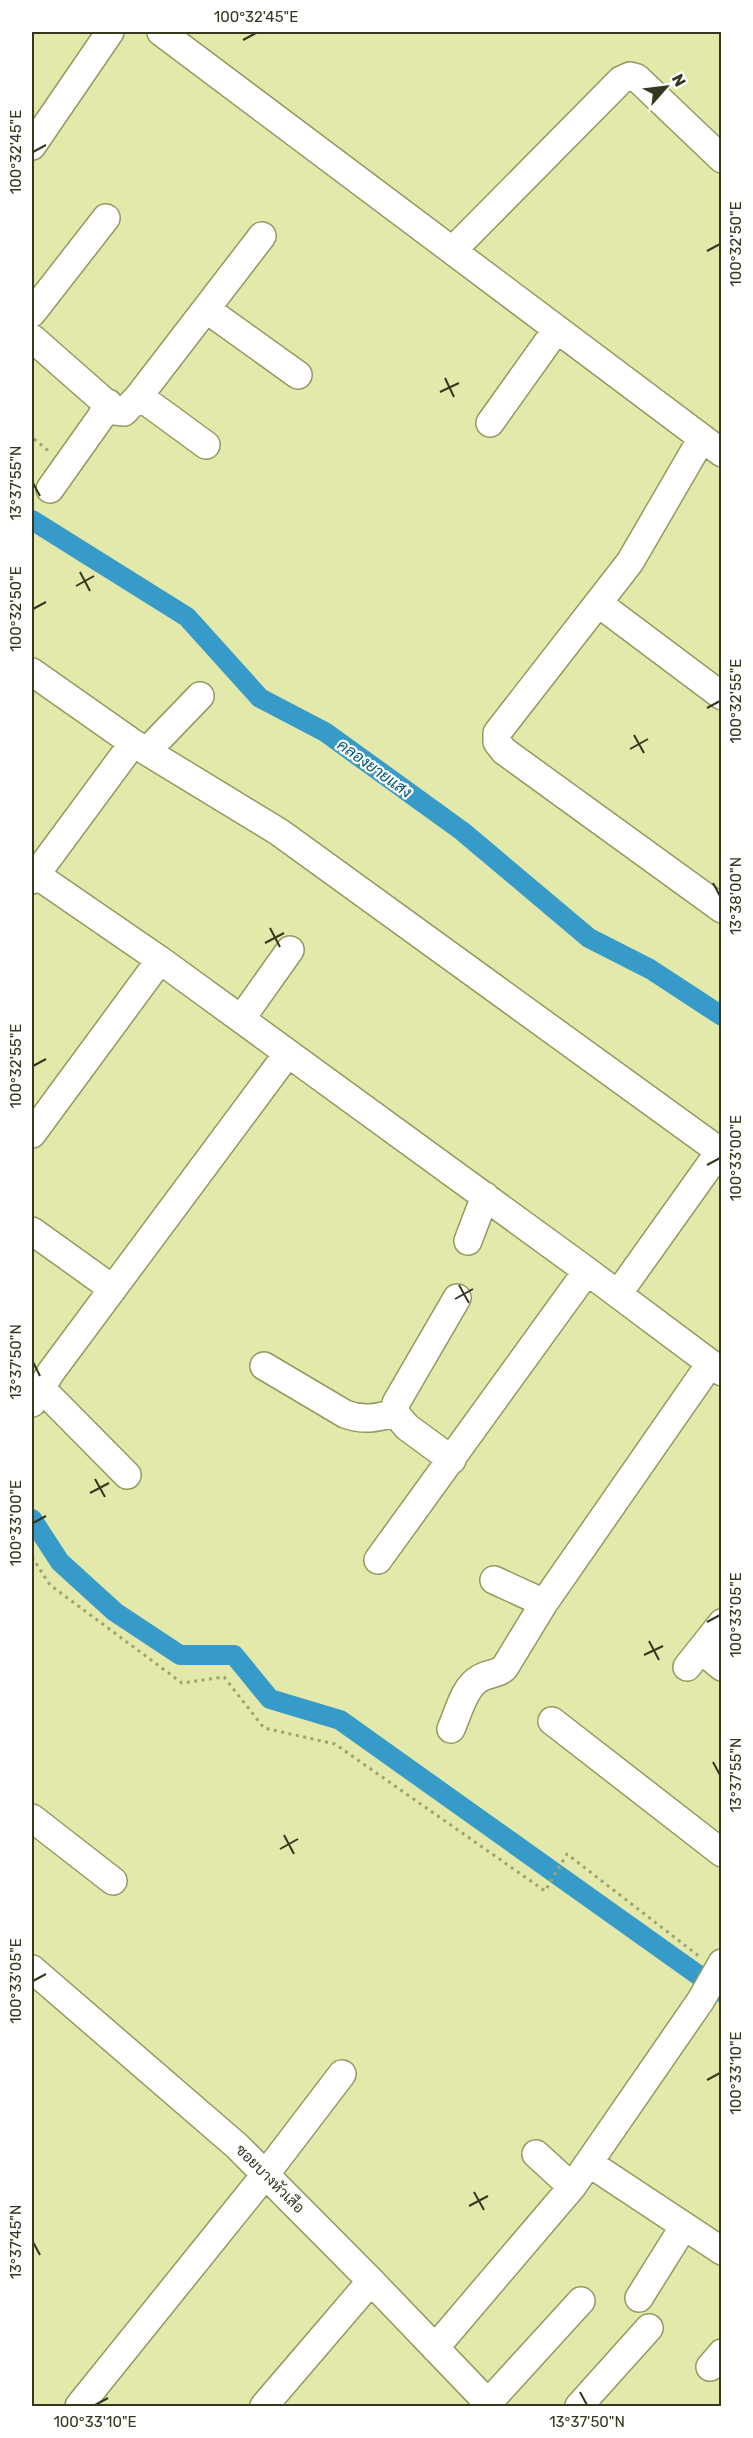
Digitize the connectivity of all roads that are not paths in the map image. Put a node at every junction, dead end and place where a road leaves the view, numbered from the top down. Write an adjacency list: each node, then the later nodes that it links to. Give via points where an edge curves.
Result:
1 (110, 32): 3 (street)
2 (179, 36): 7 (street)
3 (32, 146)
4 (722, 159): 7 (street, via 637,78 630,76 621,80)
5 (106, 218): 9 (street)
6 (262, 236): 8 (street)
7 (453, 250): 10 (street)
8 (206, 309): 12 (street); 13 (street)
9 (32, 313)
10 (557, 329): 15 (street); 17 (street)
11 (32, 338): 14 (street)
12 (298, 375)
13 (139, 396): 14 (street, via 122,413); 16 (street)
14 (108, 403): 18 (street)
15 (490, 423)
16 (206, 445)
17 (712, 446): 19 (street)
18 (50, 489)
19 (598, 603): 22 (street); 25 (street, via 497,733 498,742 504,751)
20 (32, 672): 23 (street)
21 (200, 696): 23 (street)
22 (722, 696)
23 (140, 747): 24 (street); 31 (street, via 279,832)
24 (33, 875): 27 (street)
25 (722, 909)
26 (290, 950): 28 (street)
27 (160, 960): 28 (street); 30 (street)
28 (241, 1019): 29 (street)
29 (288, 1053): 32 (street); 36 (street)
30 (32, 1134)
31 (721, 1151): 37 (street)
32 (484, 1196): 34 (street); 35 (street)
33 (32, 1231): 36 (street)
34 (468, 1241)
35 (587, 1271): 37 (street); 43 (street)
36 (113, 1289): 41 (street)
37 (618, 1294): 40 (street)
38 (457, 1299): 42 (street, via 396,1402)
39 (264, 1366): 42 (street, via 358,1419)
40 (716, 1368): 47 (street)
41 (36, 1395): 44 (street)
42 (395, 1413): 43 (street, via 407,1427)
43 (452, 1460): 45 (street)
44 (127, 1475)
45 (378, 1560)
46 (494, 1580): 47 (street)
47 (544, 1604): 51 (street, via 505,1667 476,1680 470,1687)
48 (722, 1623): 49 (street, via 694,1659)
49 (722, 1667)
50 (552, 1721): 53 (street)
51 (451, 1729)
52 (32, 1818): 54 (street)
53 (722, 1853)
54 (113, 1881)
55 (720, 1967): 59 (street)
56 (32, 1970): 60 (street, ซอยบางหัวเสือ, via 237,2146)
57 (342, 2074): 60 (street)
58 (536, 2154): 61 (street)
59 (589, 2163): 61 (street); 62 (street)
60 (265, 2175): 64 (street, ซอยบางหัวเสือ); 70 (street)
61 (572, 2187): 68 (street)
62 (684, 2226): 63 (street); 65 (street)
63 (722, 2251)
64 (371, 2281): 68 (street, ซอยบางหัวเสือ); 71 (street)
65 (639, 2298)
66 (580, 2301): 69 (street)
67 (649, 2328): 72 (street)
68 (435, 2348): 69 (street, ซอยบางหัวเสือ)
69 (489, 2404)
70 (80, 2406)
71 (264, 2406)
72 (579, 2406)

